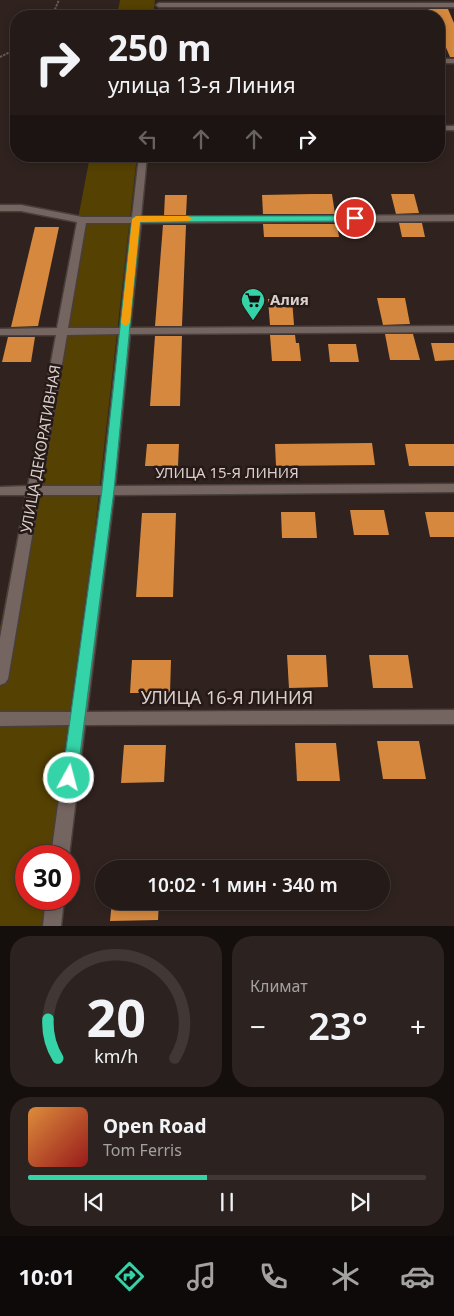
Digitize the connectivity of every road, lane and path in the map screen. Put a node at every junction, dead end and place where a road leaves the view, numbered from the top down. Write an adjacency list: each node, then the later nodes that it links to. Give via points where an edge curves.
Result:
1 (454, 4): 2 (street)
2 (159, 5)
3 (142, 162): 6 (street)
4 (0, 208): 7 (street, via 21,208)
5 (454, 218): 6 (street)
6 (136, 219): 7 (street); 9 (street)
7 (82, 220): 11 (street, УЛИЦА ДЕКОРАТИВНАЯ)
8 (454, 329): 9 (street)
9 (125, 331): 11 (street); 13 (street)
10 (0, 332): 11 (street)
11 (62, 332): 15 (street, УЛИЦА ДЕКОРАТИВНАЯ)
12 (454, 488): 13 (street, УЛИЦА 15-Я ЛИНИЯ)
13 (108, 490): 15 (street, УЛИЦА 15-Я ЛИНИЯ); 19 (street)
14 (0, 491): 15 (street, УЛИЦА 15-Я ЛИНИЯ)
15 (34, 491): 16 (street, УЛИЦА ДЕКОРАТИВНАЯ)
16 (0, 679)
17 (454, 717): 19 (street, УЛИЦА 16-Я ЛИНИЯ)
18 (0, 719): 19 (street, УЛИЦА 16-Я ЛИНИЯ)
19 (76, 719): 20 (street)
20 (61, 845)
21 (54, 910): 22 (street)
22 (52, 926)

